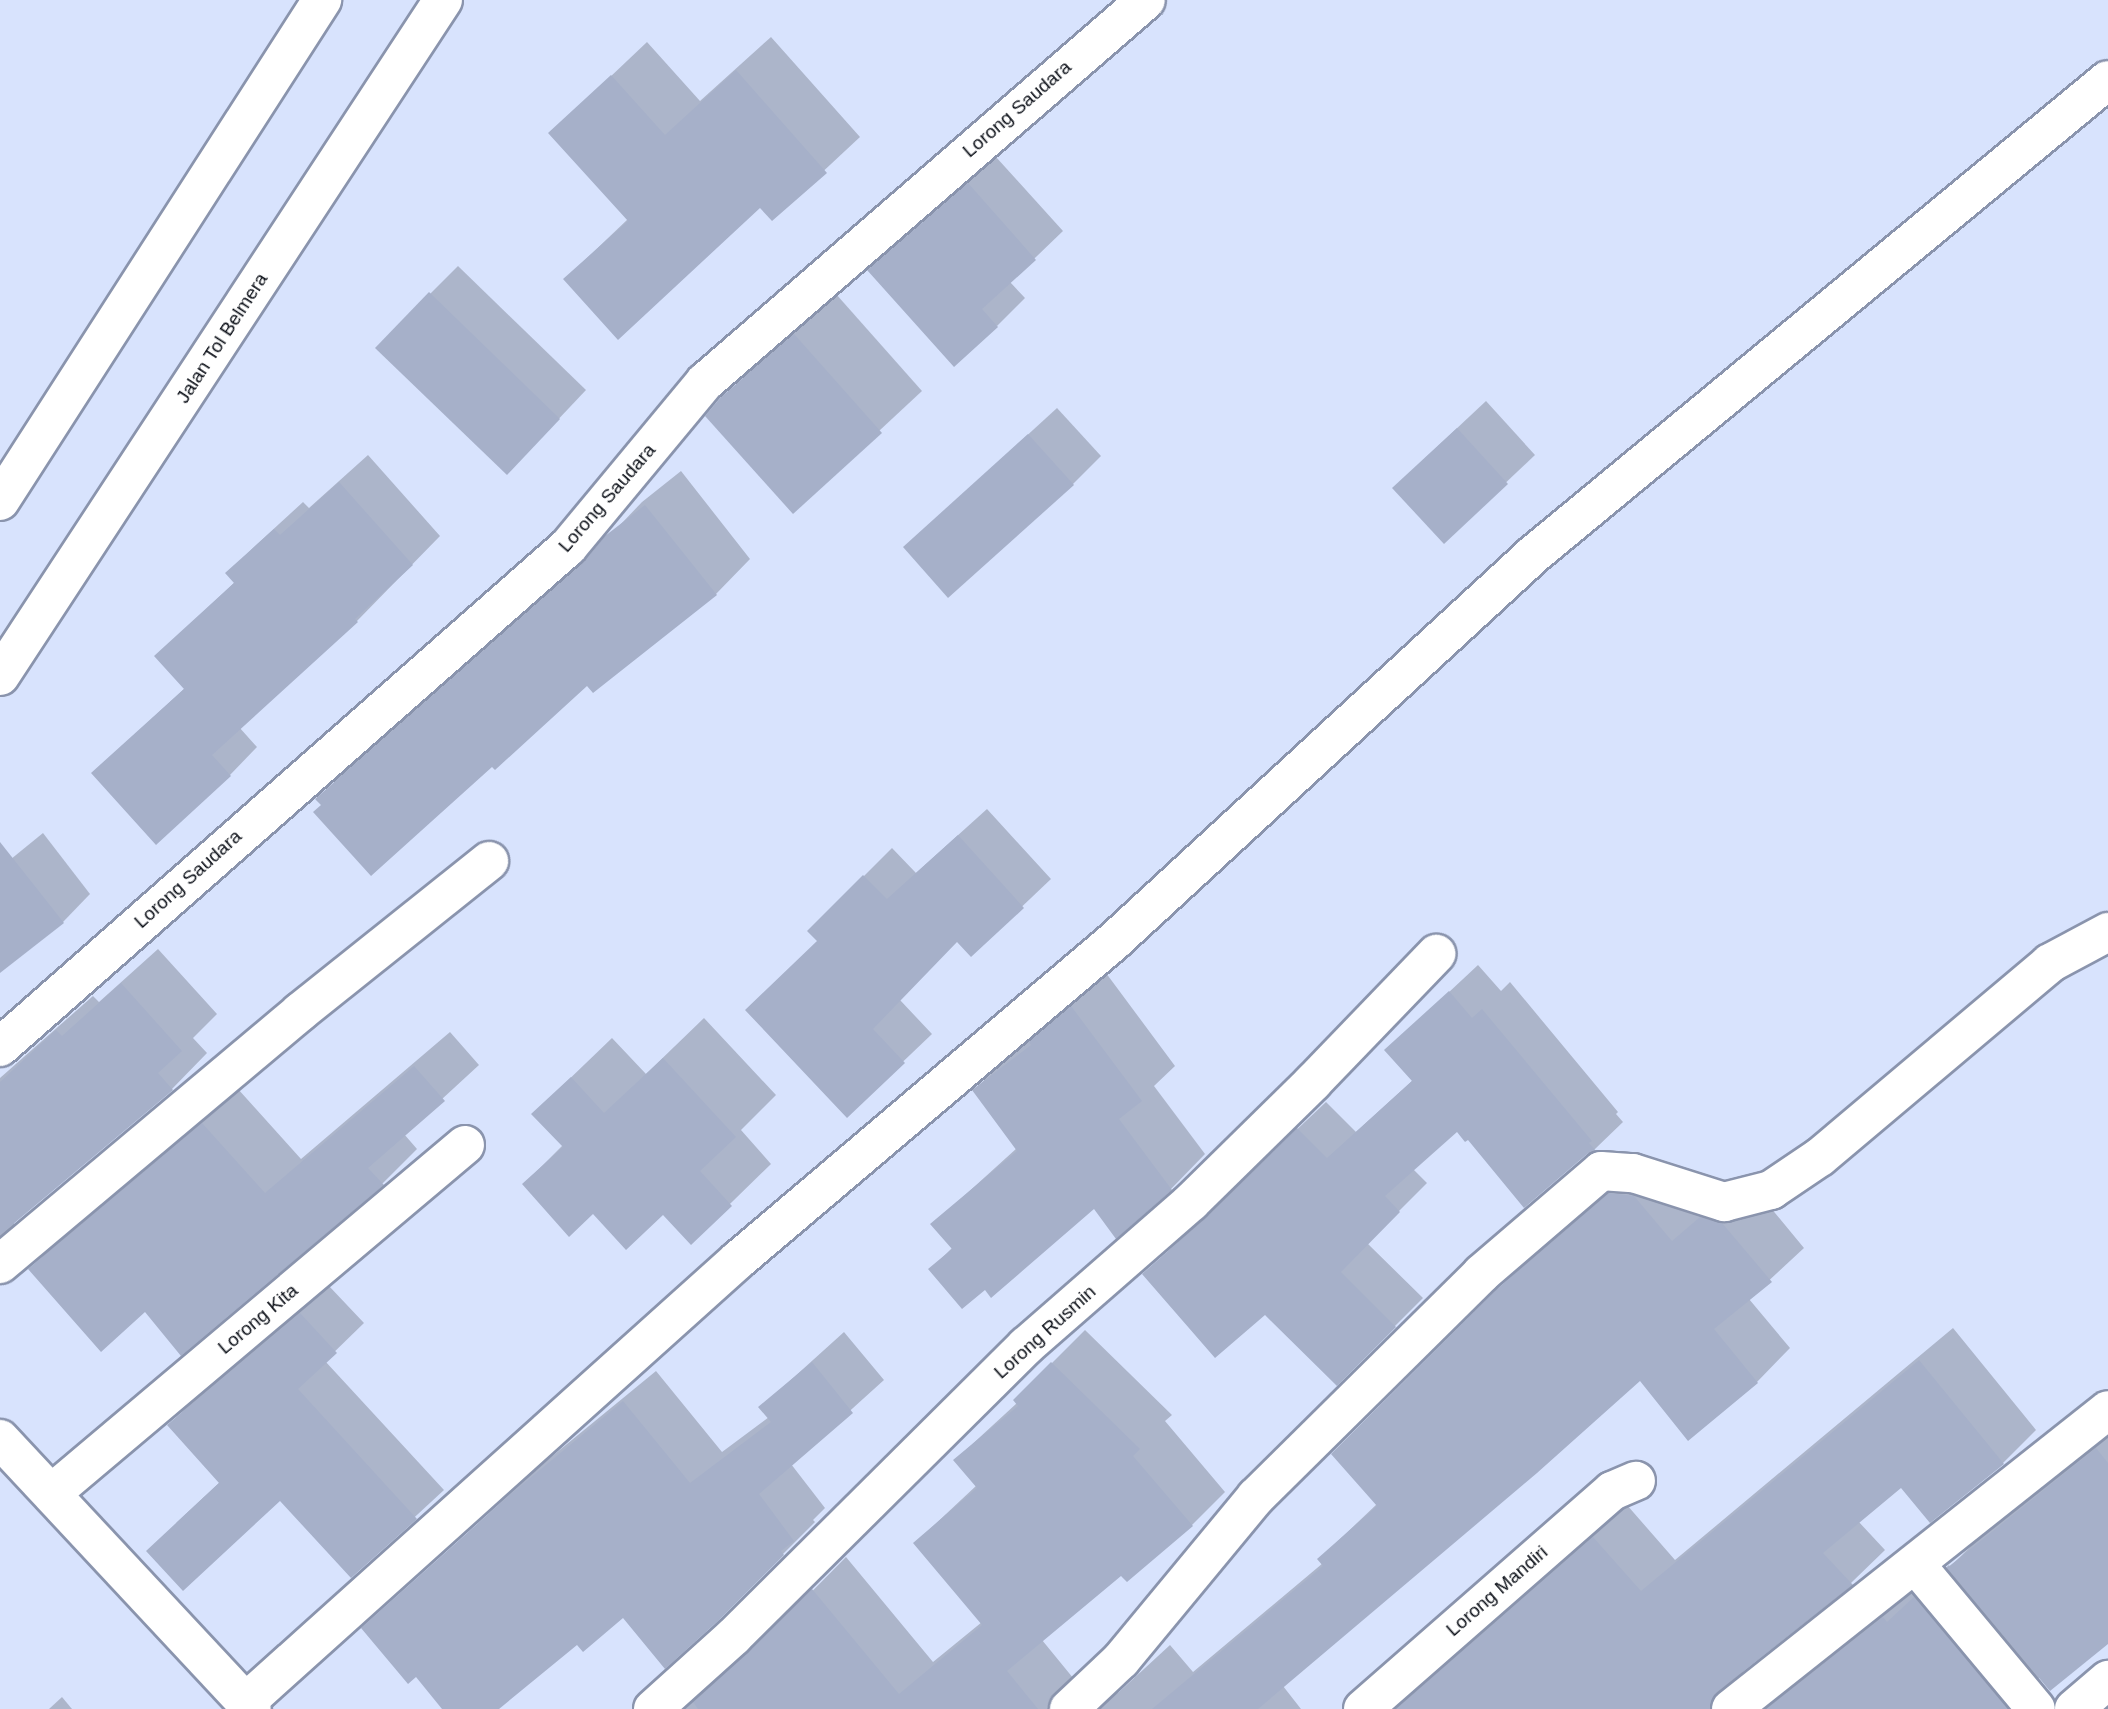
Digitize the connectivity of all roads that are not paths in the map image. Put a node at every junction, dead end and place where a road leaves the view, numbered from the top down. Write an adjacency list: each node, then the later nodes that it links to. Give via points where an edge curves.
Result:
1 (323, 0): 5 (main road)
2 (443, 0): 6 (main road, Jalan Tol Belmera)
3 (1146, 0): 10 (main road, Lorong Saudara, via 705,382 568,547)
4 (2108, 80): 19 (main road, via 1534,554 1113,942 738,1260)
5 (0, 501)
6 (0, 676)
7 (489, 861): 12 (main road, via 300,1012)
8 (2108, 932): 21 (main road, via 2050,963 1820,1157 1771,1190 1724,1202 1633,1173 1601,1171 1481,1274 1256,1497 1121,1660)
9 (1436, 954): 20 (main road, Lorong Rusmin, via 1191,1202 1026,1346 734,1636)
10 (0, 1047)
11 (465, 1146): 16 (main road, Lorong Kita)
12 (0, 1264)
13 (2108, 1410): 17 (main road)
14 (4, 1451): 16 (main road)
15 (1636, 1481): 22 (main road, Lorong Mandiri, via 1612,1491)
16 (52, 1493): 19 (main road)
17 (1916, 1565): 23 (main road); 24 (main road)
18 (2108, 1680): 25 (main road)
19 (249, 1706)
20 (653, 1709)
21 (1069, 1709)
22 (1363, 1709)
23 (1731, 1709)
24 (2036, 1709)
25 (2074, 1709)

